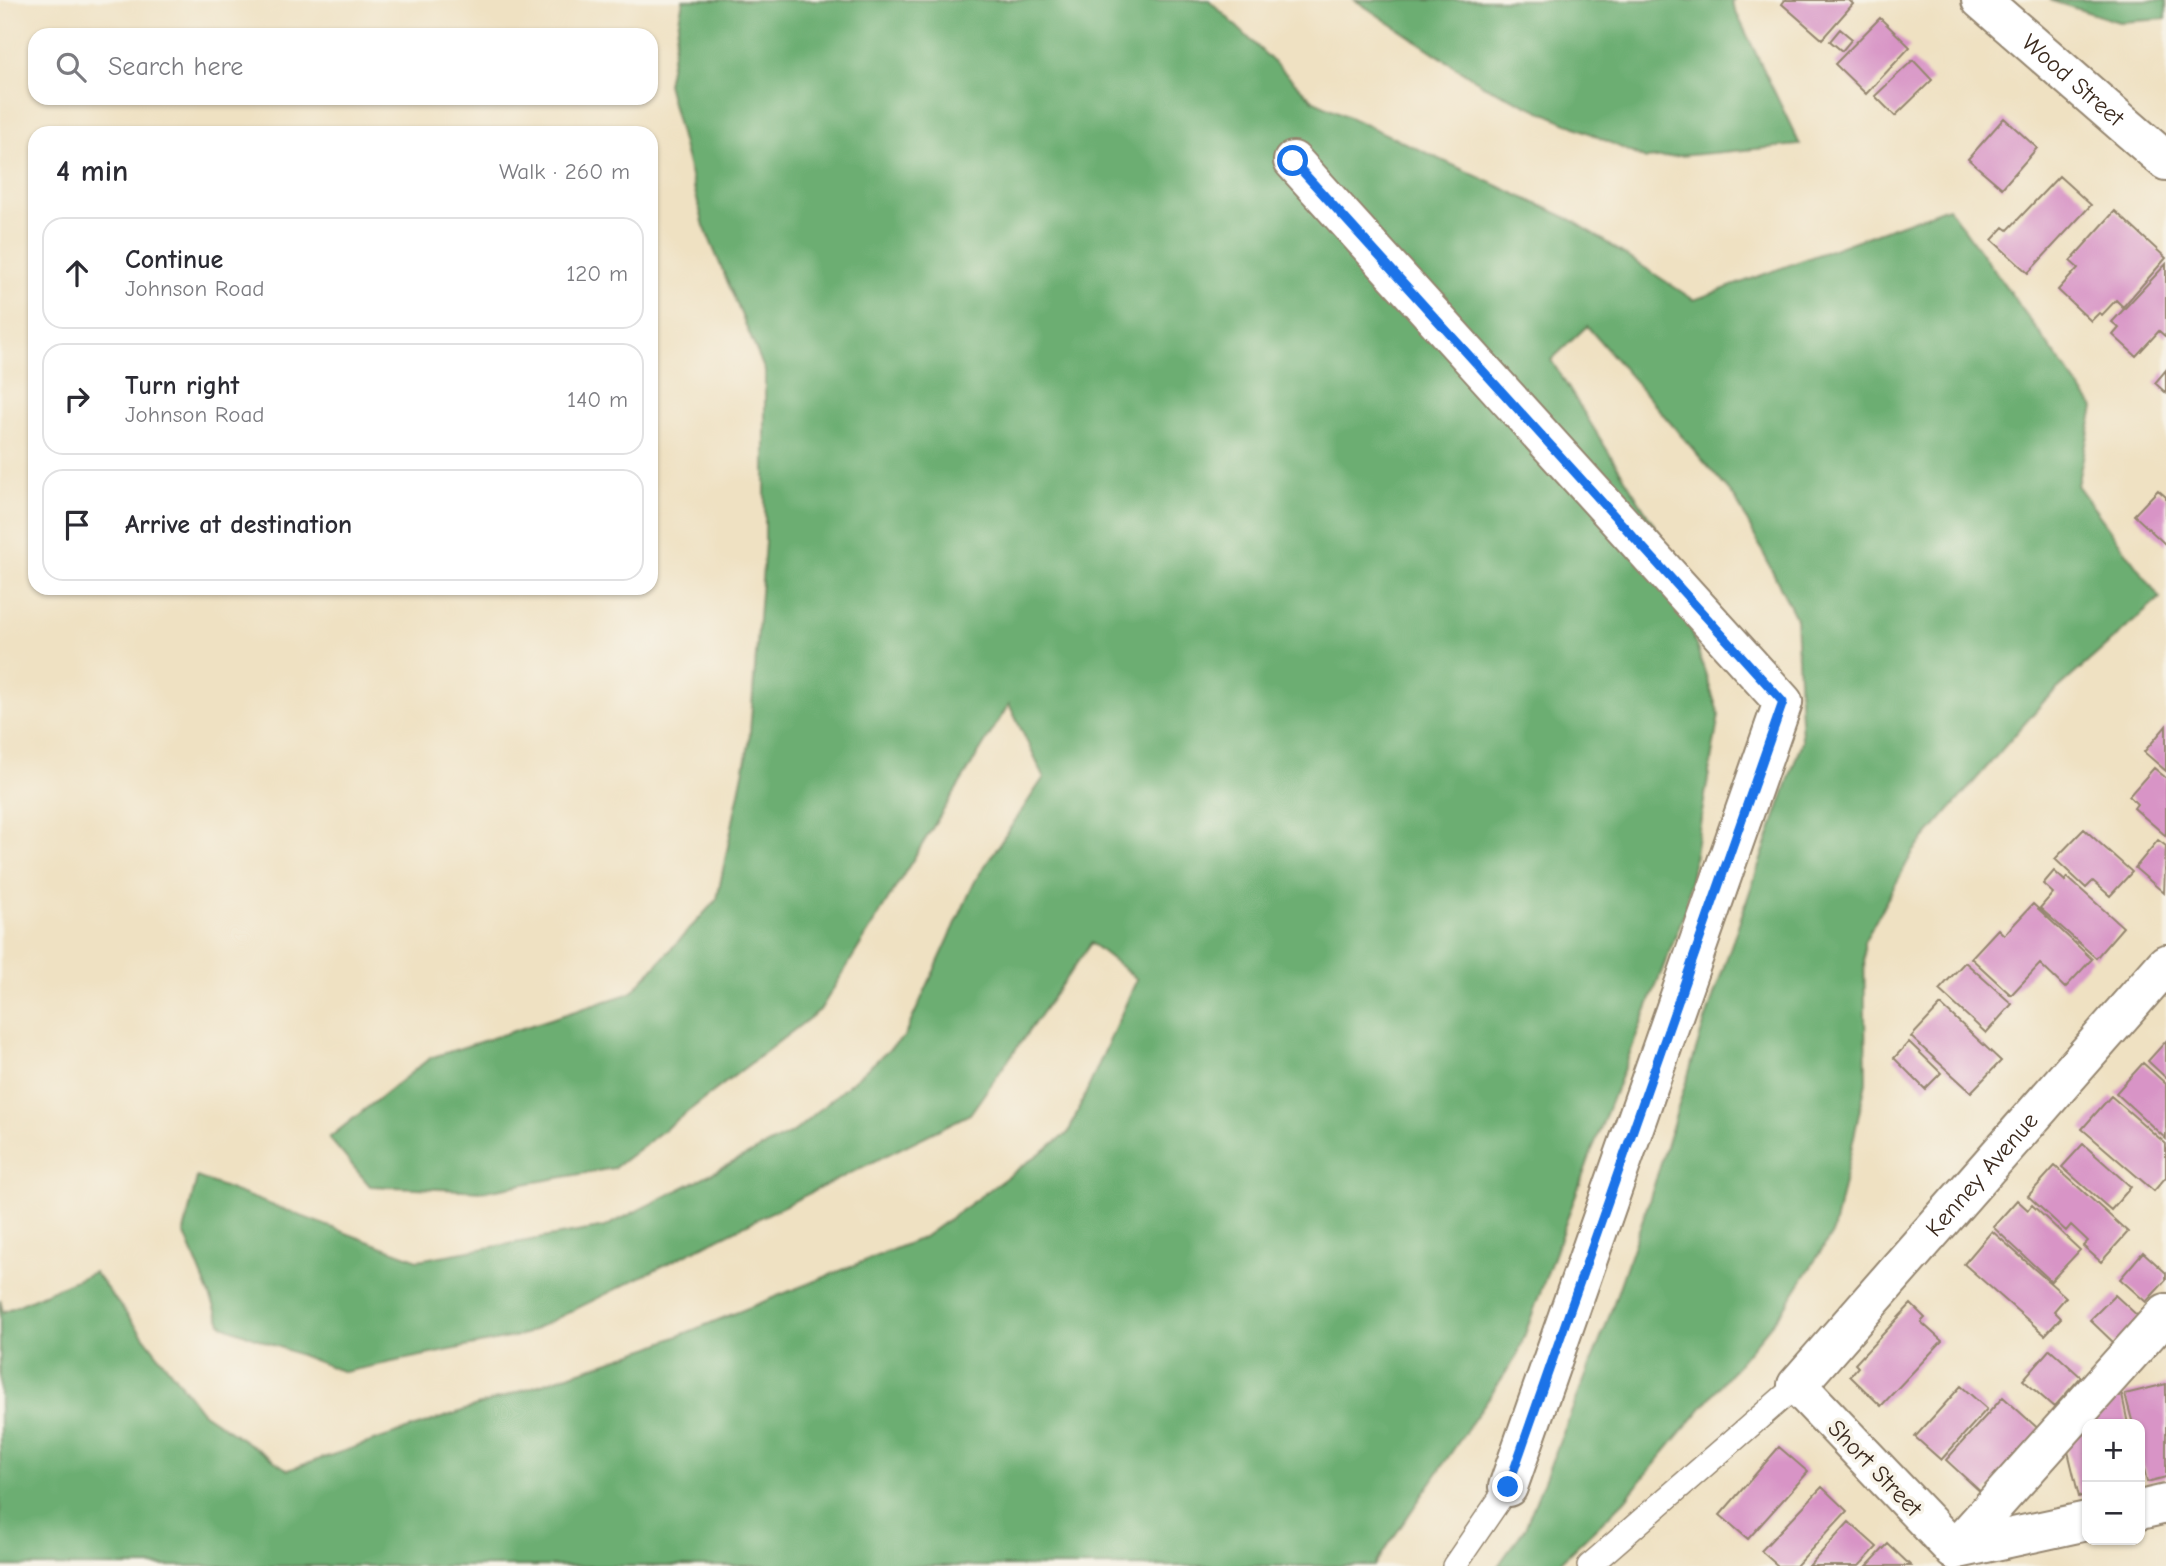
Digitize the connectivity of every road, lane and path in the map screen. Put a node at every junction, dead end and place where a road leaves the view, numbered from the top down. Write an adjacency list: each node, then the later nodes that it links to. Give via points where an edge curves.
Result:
1 (1981, 0): 3 (street, Wood Street)
2 (1293, 161): 7 (street, via 1783,702)
3 (2166, 161)
4 (2166, 964): 6 (street, Kenney Avenue)
5 (2166, 1313): 11 (street)
6 (1797, 1385): 11 (street, Short Street); 13 (lane)
7 (1508, 1487): 12 (lane)
8 (2166, 1504): 9 (street)
9 (2145, 1509)
10 (2082, 1522): 11 (street)
11 (1954, 1550)
12 (1454, 1566)
13 (1590, 1566)

